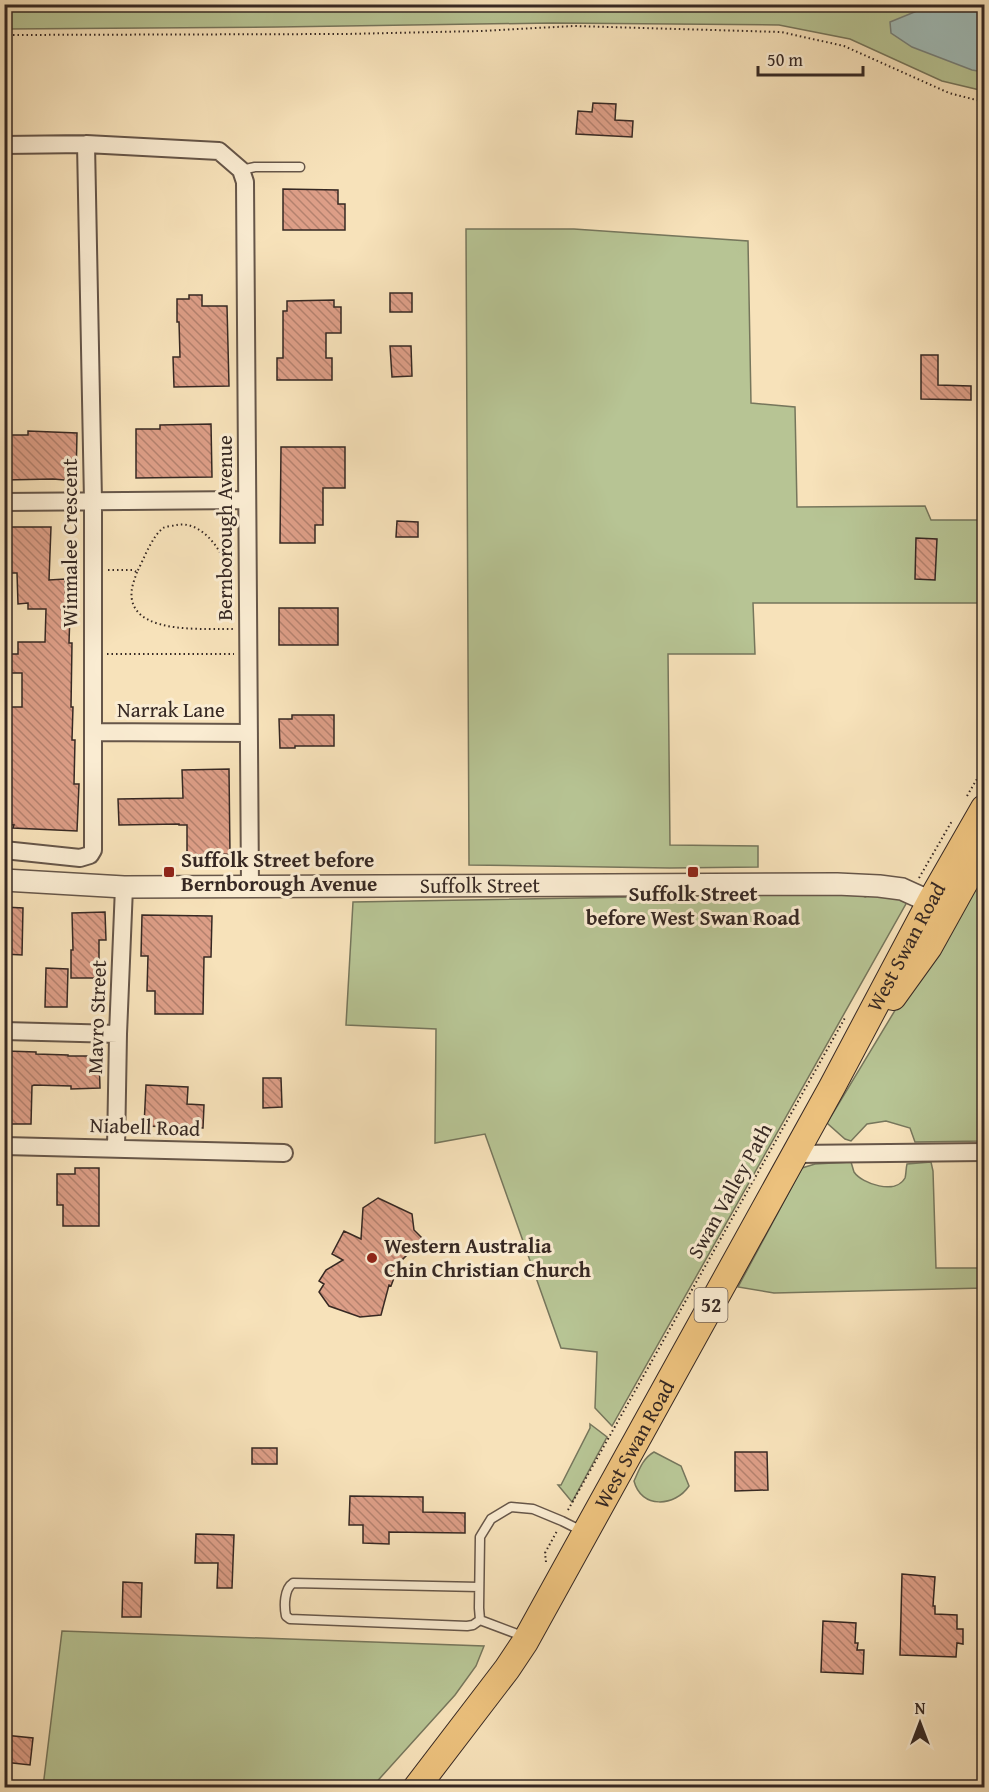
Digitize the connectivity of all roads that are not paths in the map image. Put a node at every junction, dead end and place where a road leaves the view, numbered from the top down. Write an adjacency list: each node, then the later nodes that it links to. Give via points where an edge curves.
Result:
1 (86, 144): 2 (street); 4 (street, via 219,151); 6 (street, Winmalee Crescent)
2 (4, 145)
3 (300, 166): 4 (lane)
4 (241, 170): 5 (street, Bernborough Avenue)
5 (247, 500): 6 (street); 9 (street, Bernborough Avenue)
6 (93, 501): 7 (street); 8 (street, Winmalee Crescent)
7 (4, 502)
8 (93, 732): 9 (street, Narrak Lane); 12 (street, Winmalee Crescent, via 90,855 80,858)
9 (249, 733): 15 (street, Bernborough Avenue)
10 (976, 802): 16 (main road, West Swan Road / 52)
11 (984, 848): 16 (main road, West Swan Road / 52)
12 (4, 850)
13 (4, 880): 14 (street, Suffolk Street)
14 (124, 887): 15 (street, Suffolk Street); 18 (street, Mavro Street)
15 (250, 887): 16 (street, Suffolk Street, via 837,884 891,886)
16 (931, 902): 23 (main road, West Swan Road / 52)
17 (4, 1031): 18 (street)
18 (118, 1034): 20 (street, Mavro Street)
19 (4, 1146): 20 (street, Niabell Road)
20 (116, 1148): 22 (street, Niabell Road)
21 (984, 1152): 23 (street)
22 (284, 1153)
23 (795, 1154): 24 (main road, West Swan Road / 52)
24 (585, 1533): 25 (lane, via 533,1509 511,1507 491,1519 480,1537); 27 (main road, West Swan Road / 52)
25 (479, 1587): 26 (lane); 26 (lane, via 292,1583 286,1591 285,1611 290,1619 467,1626)
26 (480, 1620): 27 (lane)
27 (527, 1637): 28 (main road, West Swan Road / 52)
28 (416, 1788)

